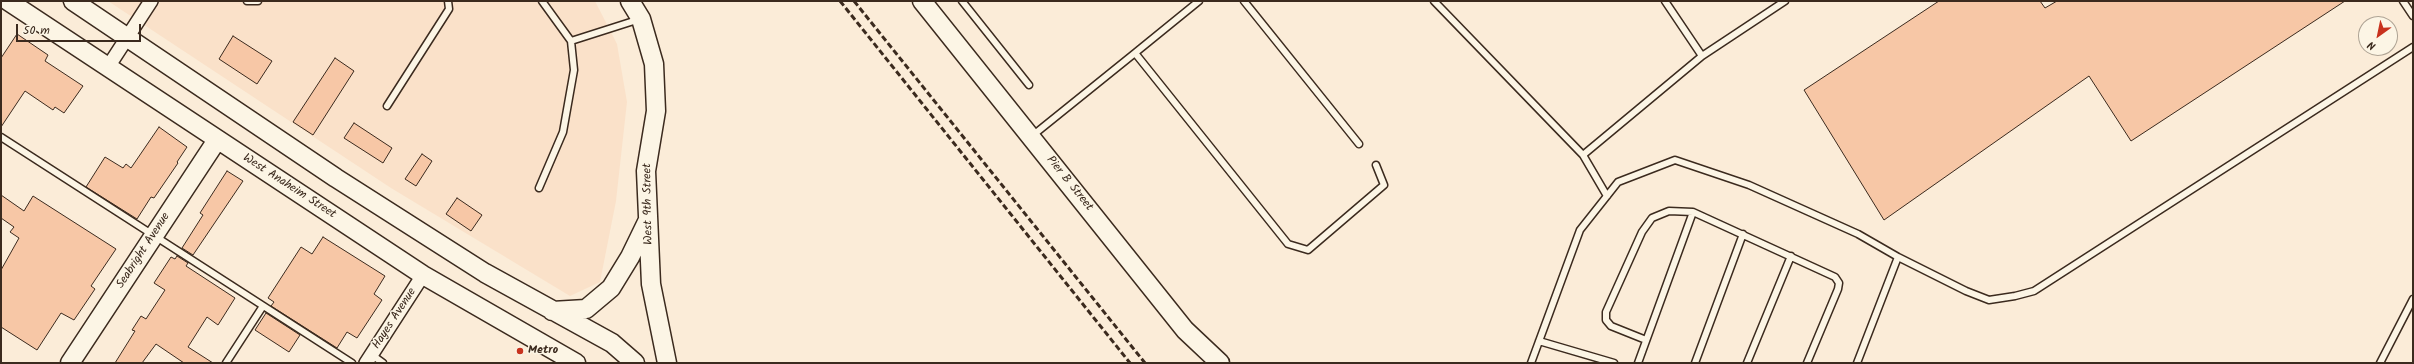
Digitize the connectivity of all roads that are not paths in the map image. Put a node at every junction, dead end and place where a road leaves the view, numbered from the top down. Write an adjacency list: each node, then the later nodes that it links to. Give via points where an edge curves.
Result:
1 (7, 1): 17 (street); 25 (main road, West Anaheim Street)
2 (73, 1): 20 (main road)
3 (247, 1): 4 (lane)
4 (258, 1)
5 (448, 1): 27 (lane, via 448,9)
6 (542, 1): 21 (lane)
7 (630, 1): 19 (main road, West 9th Street)
8 (922, 1): 29 (main road, Pier B Street)
9 (962, 1): 26 (lane)
10 (1199, 1): 23 (lane)
11 (1244, 1): 31 (lane)
12 (1434, 1): 32 (lane)
13 (1665, 1): 24 (lane)
14 (1785, 1): 24 (lane)
15 (2403, 1): 18 (lane)
16 (148, 2): 20 (street)
17 (1, 10)
18 (2413, 16)
19 (641, 19): 21 (lane); 37 (main road, West 9th Street, via 654,64 656,111 646,172)
20 (127, 37): 25 (street); 45 (main road, via 343,183 485,273)
21 (571, 41): 34 (lane, via 574,70 563,132)
22 (2413, 47): 41 (lane, via 2034,291 1989,300)
23 (1135, 53): 29 (lane); 33 (lane, via 1288,244 1308,250 1384,185)
24 (1702, 56): 32 (lane)
25 (108, 67): 30 (main road, West Anaheim Street)
26 (1029, 85)
27 (387, 106)
28 (1, 137): 39 (lane)
29 (1031, 137): 56 (main road, Pier B Street, via 1185,330)
30 (217, 140): 39 (main road, Seabright Avenue); 42 (main road, West Anaheim Street)
31 (1359, 144)
32 (1583, 155): 35 (lane)
33 (1376, 165)
34 (539, 188)
35 (1607, 196): 41 (lane, via 1618,182 1675,160 1749,185 1858,234); 47 (lane, via 1580,230)
36 (1692, 212): 38 (lane); 46 (lane); 46 (lane, via 1669,212 1652,218 1642,232 1606,312 1606,320 1611,326)
37 (648, 219): 45 (main road, via 630,258 611,288 586,309); 55 (main road, West 9th Street, via 651,284)
38 (1743, 234): 40 (lane); 60 (lane)
39 (153, 236): 44 (lane); 49 (main road, Seabright Avenue)
40 (1790, 256): 61 (lane); 62 (lane, via 1829,273 1839,283)
41 (1898, 257): 63 (lane)
42 (423, 275): 48 (street, Hayes Avenue); 53 (main road, West Anaheim Street)
43 (2413, 299): 64 (lane)
44 (263, 306): 50 (lane); 51 (lane)
45 (551, 311): 54 (main road, via 612,343)
46 (1646, 340): 59 (lane)
47 (1540, 341): 57 (lane); 58 (lane)
48 (369, 359): 52 (lane)
49 (70, 363)
50 (226, 363)
51 (352, 363)
52 (384, 363)
53 (576, 363)
54 (635, 363)
55 (667, 363)
56 (1220, 363)
57 (1531, 363)
58 (1614, 363)
59 (1638, 363)
60 (1695, 363)
61 (1747, 363)
62 (1807, 363)
63 (1857, 363)
64 (2380, 363)

